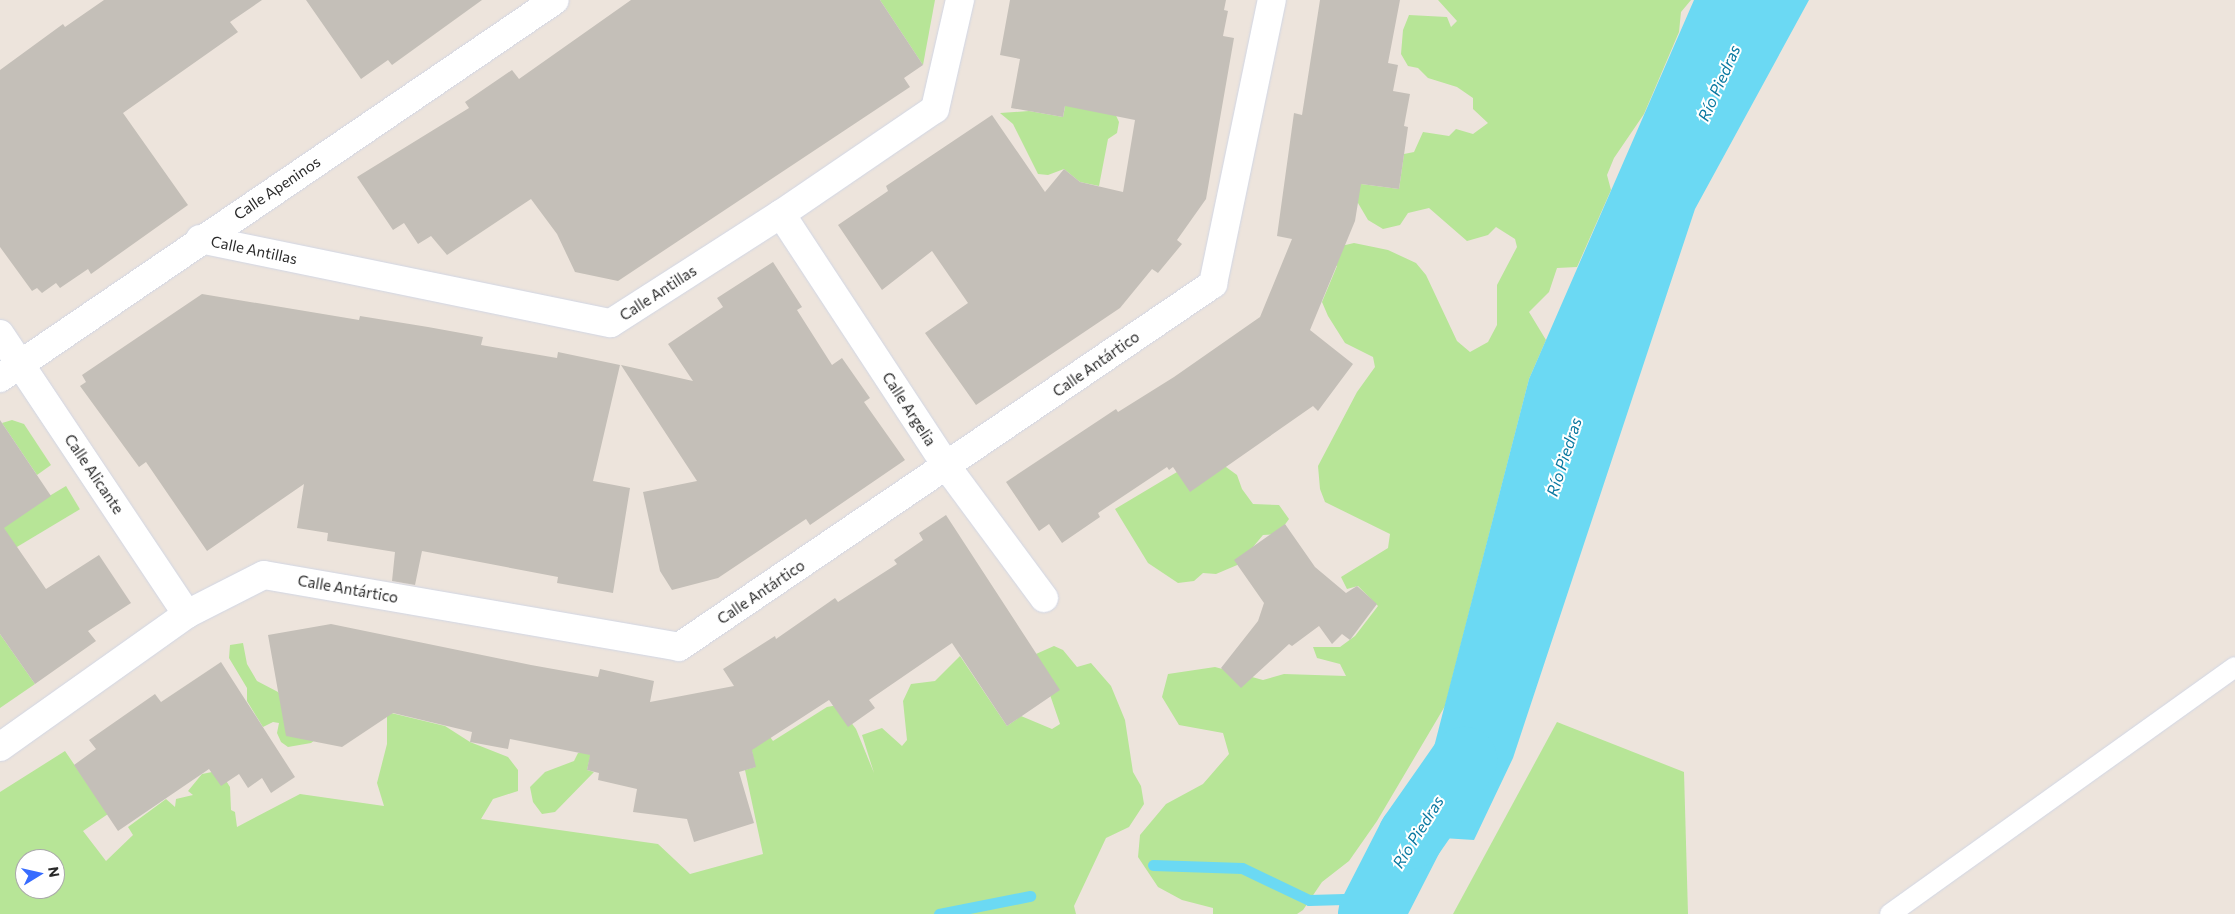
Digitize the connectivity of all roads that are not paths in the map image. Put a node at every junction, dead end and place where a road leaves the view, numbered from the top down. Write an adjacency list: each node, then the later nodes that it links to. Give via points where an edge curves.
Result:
1 (555, 0): 5 (street, Calle Apeninos)
2 (960, 0): 4 (street, Calle Antillas, via 935,109)
3 (1272, 0): 8 (street, Calle Antártico, via 1213,284)
4 (781, 214): 5 (street, Calle Antillas, via 611,323); 8 (street, Calle Argelia)
5 (200, 239): 7 (street, Calle Apeninos)
6 (0, 334): 7 (street, Calle Alicante)
7 (10, 371): 10 (street, Calle Alicante)
8 (947, 467): 9 (street, Calle Argelia); 10 (street, Calle Antártico, via 679,647 264,575)
9 (1044, 598)
10 (187, 614): 12 (street, Calle Antártico)
11 (2235, 667): 13 (lane)
12 (0, 747)
13 (1890, 914)

